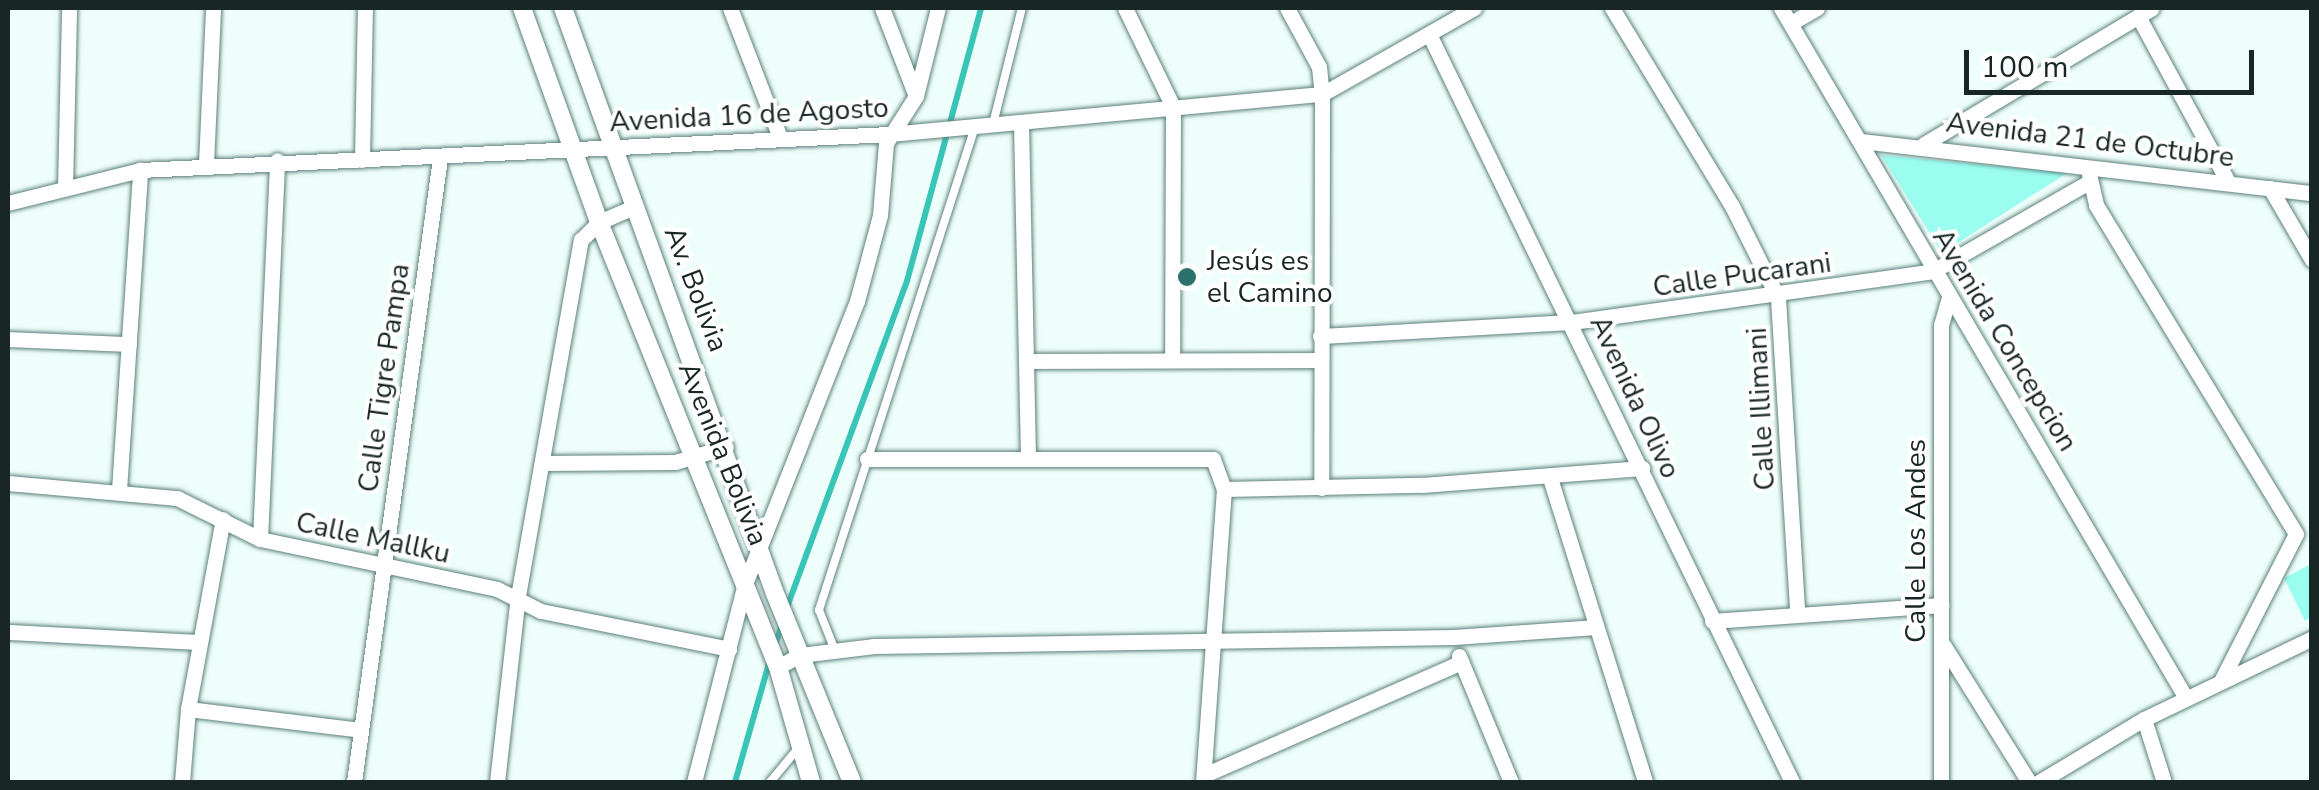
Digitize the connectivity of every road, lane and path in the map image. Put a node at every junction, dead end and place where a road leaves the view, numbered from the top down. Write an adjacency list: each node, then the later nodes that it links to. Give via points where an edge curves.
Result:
1 (70, 8): 39 (street)
2 (213, 8): 34 (street)
3 (365, 8): 33 (street)
4 (522, 8): 30 (street)
5 (563, 8): 29 (street, Av. Bolivia)
6 (730, 8): 26 (street)
7 (882, 8): 20 (street)
8 (938, 8): 20 (street)
9 (1022, 8): 23 (lane)
10 (1125, 8): 21 (street)
11 (1287, 8): 19 (street, via 1319,67)
12 (1474, 8): 18 (street, Avenida 16 de Agosto)
13 (1612, 8): 47 (street, Calle Illimani, via 1732,206)
14 (1781, 8): 17 (street, Avenida Concepcion)
15 (1817, 8): 17 (street)
16 (2145, 12): 28 (street); 37 (street)
17 (1791, 23): 27 (street, Avenida Concepcion)
18 (1430, 34): 19 (street, Avenida 16 de Agosto); 49 (street, Avenida Olivo)
19 (1322, 94): 21 (street, Avenida 16 de Agosto); 50 (street)
20 (916, 96): 25 (street)
21 (1173, 106): 22 (street, Avenida 16 de Agosto); 53 (street)
22 (1021, 123): 23 (street, Avenida 16 de Agosto); 55 (street)
23 (992, 126): 24 (street, Avenida 16 de Agosto)
24 (975, 128): 25 (street, Avenida 16 de Agosto); 59 (lane)
25 (889, 134): 26 (street, Avenida 16 de Agosto); 70 (street, via 880,215 856,300)
26 (779, 135): 29 (street, Avenida 16 de Agosto)
27 (1861, 141): 28 (street, Avenida 21 de Octubre); 46 (street, Avenida Concepcion)
28 (1924, 144): 35 (street, Avenida 21 de Octubre)
29 (614, 145): 30 (street, Avenida 16 de Agosto); 43 (street, Av. Bolivia)
30 (574, 149): 31 (street, Avenida 16 de Agosto); 44 (street, Avenida Bolivia)
31 (440, 158): 33 (street, Avenida 16 de Agosto); 71 (street, Calle Tigre Pampa)
32 (277, 160): 33 (street, Avenida 16 de Agosto); 34 (street, Avenida 16 de Agosto); 69 (street)
33 (362, 160)
34 (206, 164): 36 (street, Avenida 16 de Agosto)
35 (2091, 165): 37 (street, Avenida 21 de Octubre); 38 (street)
36 (140, 170): 39 (street, Avenida 16 de Agosto); 52 (street)
37 (2228, 182): 40 (street, Avenida 21 de Octubre)
38 (2088, 184): 46 (street, Calle Pucarani); 68 (street)
39 (65, 188): 42 (street, Avenida 16 de Agosto)
40 (2270, 188): 41 (street, Avenida 21 de Octubre); 45 (street)
41 (2312, 193)
42 (8, 203)
43 (636, 206): 44 (street); 56 (street, Av. Bolivia)
44 (599, 222): 58 (street, Avenida Bolivia); 60 (street, via 580,240)
45 (2312, 260)
46 (1933, 271): 47 (street, Calle Pucarani); 48 (street, Avenida Concepcion)
47 (1778, 298): 49 (street, Calle Pucarani); 75 (street, Calle Illimani)
48 (1948, 300): 74 (street, Calle Los Andes, via 1941,325); 90 (street, Avenida Concepcion)
49 (1572, 322): 50 (street, Calle Pucarani); 61 (street, Avenida Olivo)
50 (1320, 336): 54 (street)
51 (8, 339): 52 (street)
52 (129, 344): 66 (street)
53 (1172, 359): 54 (street); 55 (street)
54 (1320, 360): 64 (street)
55 (1026, 362): 57 (street)
56 (726, 447): 58 (street); 70 (street, Av. Bolivia)
57 (1028, 457): 59 (street); 65 (street, via 1204,455 1218,465)
58 (695, 458): 60 (street); 72 (street, Avenida Bolivia)
59 (868, 459): 84 (lane, via 818,610)
60 (542, 463): 73 (street)
61 (1642, 468): 62 (street); 76 (street, Avenida Olivo)
62 (1550, 478): 64 (street); 77 (street)
63 (8, 483): 66 (street, Calle Mallku)
64 (1321, 488): 65 (street)
65 (1224, 489): 81 (street)
66 (119, 490): 67 (street, Calle Mallku, via 176,498)
67 (224, 519): 69 (street, Calle Mallku); 82 (street)
68 (2304, 534): 89 (street)
69 (260, 539): 71 (street, Calle Mallku)
70 (759, 548): 72 (street); 86 (street, Av. Bolivia)
71 (383, 568): 73 (street, Calle Mallku); 93 (street, Calle Tigre Pampa)
72 (745, 584): 85 (street); 88 (street, Avenida Bolivia)
73 (518, 596): 85 (street, Calle Mallku, via 541,611); 98 (street)
74 (1941, 605): 75 (street); 83 (street, Calle Los Andes)
75 (1797, 612): 76 (street)
76 (1712, 621): 105 (street, Avenida Olivo)
77 (1596, 627): 79 (street); 104 (street)
78 (8, 632): 82 (street)
79 (1454, 637): 81 (street); 87 (street)
80 (2312, 638): 89 (street)
81 (1214, 640): 84 (street); 95 (street)
82 (200, 642): 91 (street)
83 (1942, 643): 106 (street, Calle Los Andes); 107 (street)
84 (834, 648): 86 (street)
85 (728, 649): 99 (street)
86 (800, 655): 88 (street); 102 (street, Av. Bolivia)
87 (1460, 662): 95 (street); 103 (street)
88 (778, 667): 94 (street, Avenida Bolivia)
89 (2221, 681): 90 (street)
90 (2186, 698): 92 (street)
91 (188, 709): 93 (street); 96 (street)
92 (2144, 719): 108 (street); 109 (street)
93 (361, 730): 97 (street, Calle Tigre Pampa)
94 (800, 746): 100 (lane); 101 (street, Avenida Bolivia)
95 (1204, 779)
96 (182, 782)
97 (354, 782)
98 (497, 782)
99 (694, 782)
100 (770, 782)
101 (811, 782)
102 (852, 782)
103 (1511, 782)
104 (1645, 782)
105 (1792, 782)
106 (1941, 782)
107 (2029, 782)
108 (2039, 782)
109 (2164, 782)

